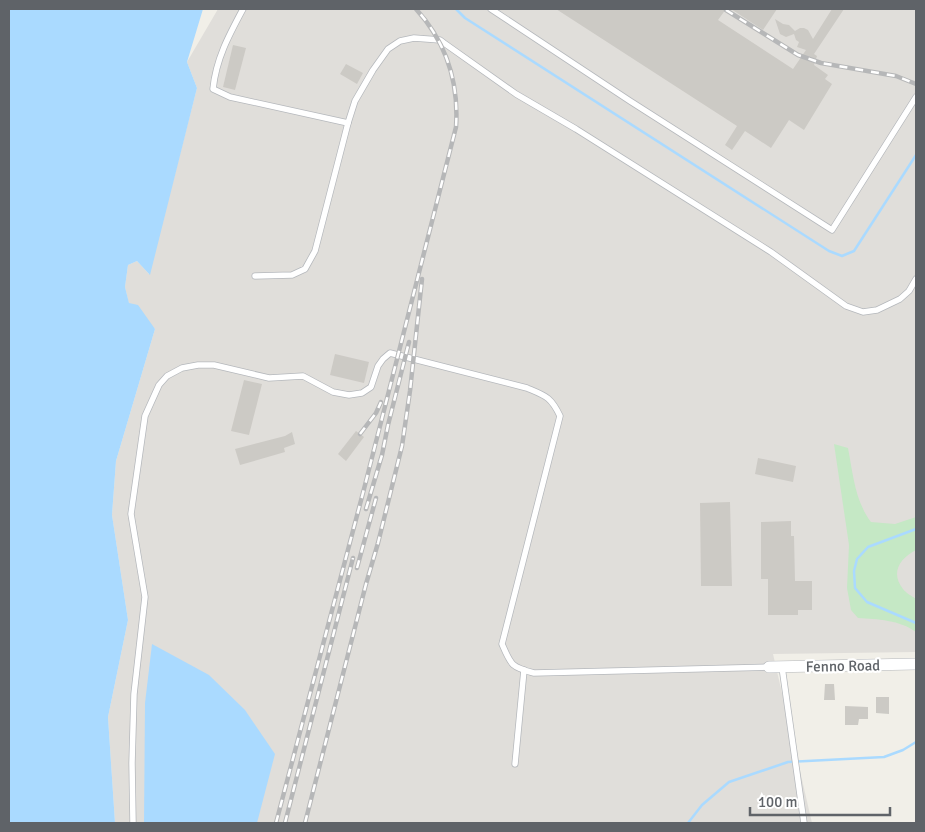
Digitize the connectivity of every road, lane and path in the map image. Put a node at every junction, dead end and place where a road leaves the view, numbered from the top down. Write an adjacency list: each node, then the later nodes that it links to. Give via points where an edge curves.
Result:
1 (243, 9): 4 (lane, via 227,39 215,71 213,89 230,97)
2 (491, 9): 3 (lane, via 832,230)
3 (916, 97)
4 (348, 123): 5 (lane, via 315,251 305,269 292,275); 6 (lane, via 355,102 388,48 414,38 440,40 516,94 771,252 846,306 862,312 877,310 900,299)
5 (255, 276)
6 (916, 278)
7 (916, 664): 9 (street, Fenno Road)
8 (769, 667): 9 (street, Fenno Road); 10 (lane, via 534,673)
9 (782, 668): 13 (lane)
10 (524, 670): 11 (lane); 12 (lane, via 510,663 502,644 560,416 553,402 527,388 390,353 378,366 370,387 349,396 333,392 303,376 269,378 214,364 182,368 159,385 145,416 131,514 145,597 134,694)
11 (515, 764)
12 (133, 823)
13 (804, 823)

